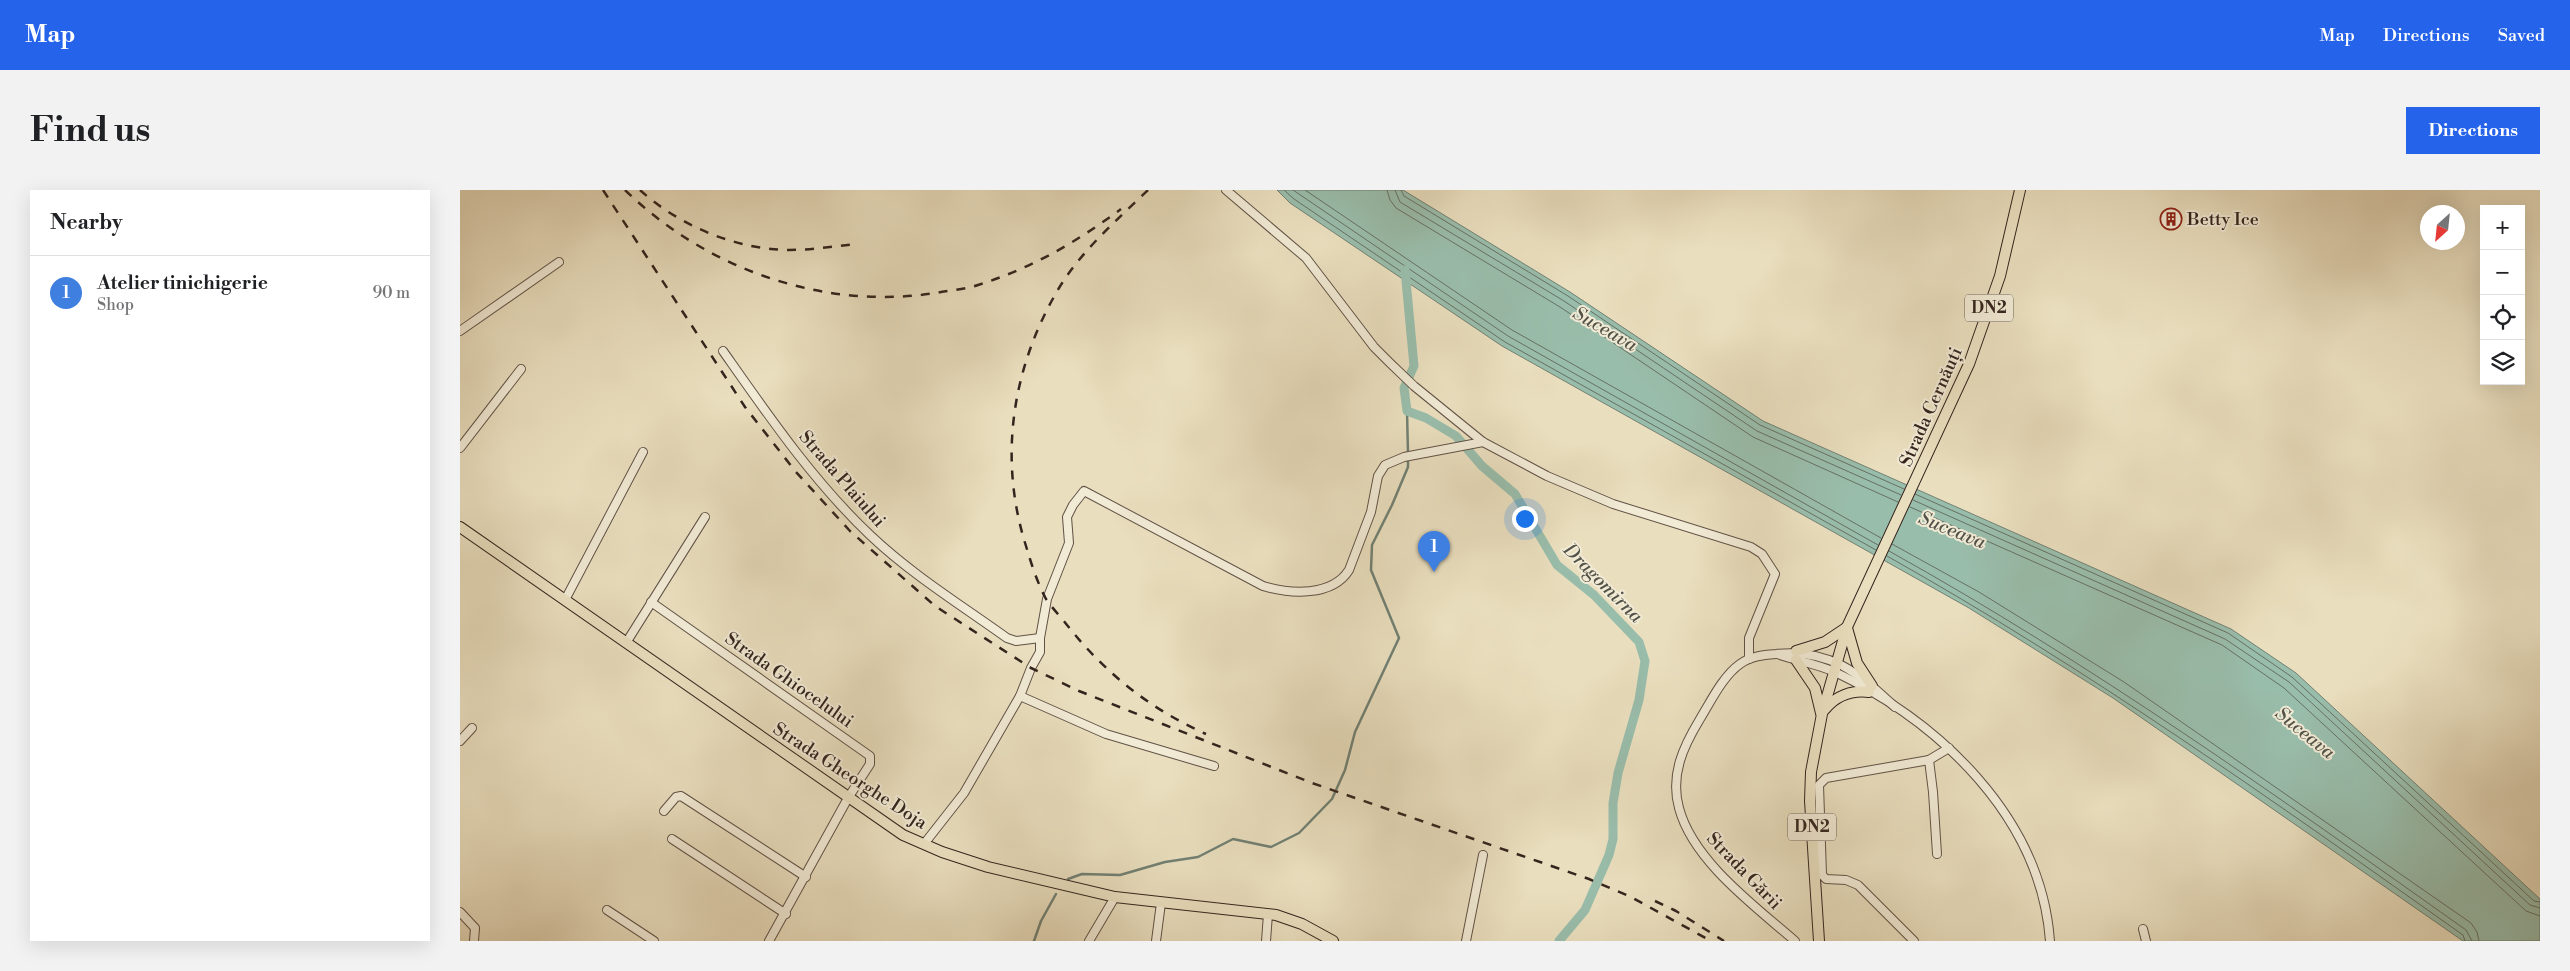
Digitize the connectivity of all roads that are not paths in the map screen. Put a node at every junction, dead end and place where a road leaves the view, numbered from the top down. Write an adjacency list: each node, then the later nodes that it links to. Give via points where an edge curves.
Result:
1 (1226, 190): 7 (street, via 1306,258 1374,347 1401,374)
2 (2020, 190): 14 (main road, Strada Cernăuți / DN2, via 2000,276 1969,364)
3 (559, 262): 4 (street)
4 (460, 331)
5 (723, 351): 15 (street, Strada Plaiului, via 773,422 834,499 870,536 1007,638 1016,641)
6 (521, 369): 8 (street)
7 (1483, 442): 15 (street, via 1404,457 1385,465 1378,476 1371,512 1345,576 1332,585 1308,591 1283,592 1263,586 1084,492 1066,522 1070,529 1069,543 1047,599); 18 (street, via 1547,476 1613,504 1762,554 1775,574 1749,638)
8 (460, 448)
9 (643, 452): 12 (street)
10 (705, 517): 13 (street)
11 (460, 527): 12 (main road, Strada Gheorghe Doja)
12 (565, 600): 16 (main road, Strada Gheorghe Doja)
13 (651, 602): 16 (street); 28 (street, Strada Ghiocelului, via 868,753 870,764)
14 (1847, 627): 17 (main road); 19 (main road, DN2); 20 (main road, via 1853,654)
15 (1040, 638): 21 (street, via 1040,652)
16 (626, 643): 28 (main road, Strada Gheorghe Doja)
17 (1796, 656): 18 (street, Strada Gării, via 1777,653); 19 (street, Strada Gării); 22 (main road, via 1815,688)
18 (1749, 659): 50 (street, Strada Gării, via 1738,665 1721,686 1686,744 1678,765 1675,792 1688,832 1698,847 1745,897)
19 (1836, 667): 20 (street, Strada Gării); 22 (main road, DN2)
20 (1870, 689): 22 (main road, via 1846,694); 25 (street, Strada Gării)
21 (1020, 696): 27 (street, via 1106,734); 31 (street, via 964,793)
22 (1822, 714): 51 (main road, DN2, via 1811,772 1810,801)
23 (472, 728): 24 (street)
24 (460, 741)
25 (1949, 748): 26 (street); 53 (street, Strada Gării, via 1990,791 2016,832 2044,898)
26 (1929, 760): 32 (street); 52 (street, via 1826,778 1819,785 1822,875 1826,879 1846,880 1858,885)
27 (1214, 766)
28 (848, 798): 31 (main road, Strada Gheorghe Doja); 34 (street, Strada Ghiocelului)
29 (664, 811): 34 (street, via 676,797 681,796)
30 (672, 839): 39 (street)
31 (924, 844): 35 (main road, Strada Gheorghe Doja, via 988,867)
32 (1937, 854)
33 (1484, 855): 49 (street)
34 (806, 877): 39 (street, Strada Ghiocelului)
35 (1115, 897): 36 (main road, Strada Gheorghe Doja); 45 (street)
36 (1161, 903): 40 (main road, Strada Gheorghe Doja); 46 (street)
37 (607, 910): 43 (street)
38 (460, 912): 42 (street, via 476,928)
39 (786, 914): 44 (street, Strada Ghiocelului)
40 (1268, 914): 47 (street); 48 (main road, Strada Gheorghe Doja, via 1302,924)
41 (2143, 929): 54 (street)
42 (475, 941)
43 (654, 941)
44 (769, 941)
45 (1089, 941)
46 (1156, 941)
47 (1266, 941)
48 (1333, 941)
49 (1466, 941)
50 (1795, 941)
51 (1819, 941)
52 (1914, 941)
53 (2050, 941)
54 (2146, 941)

